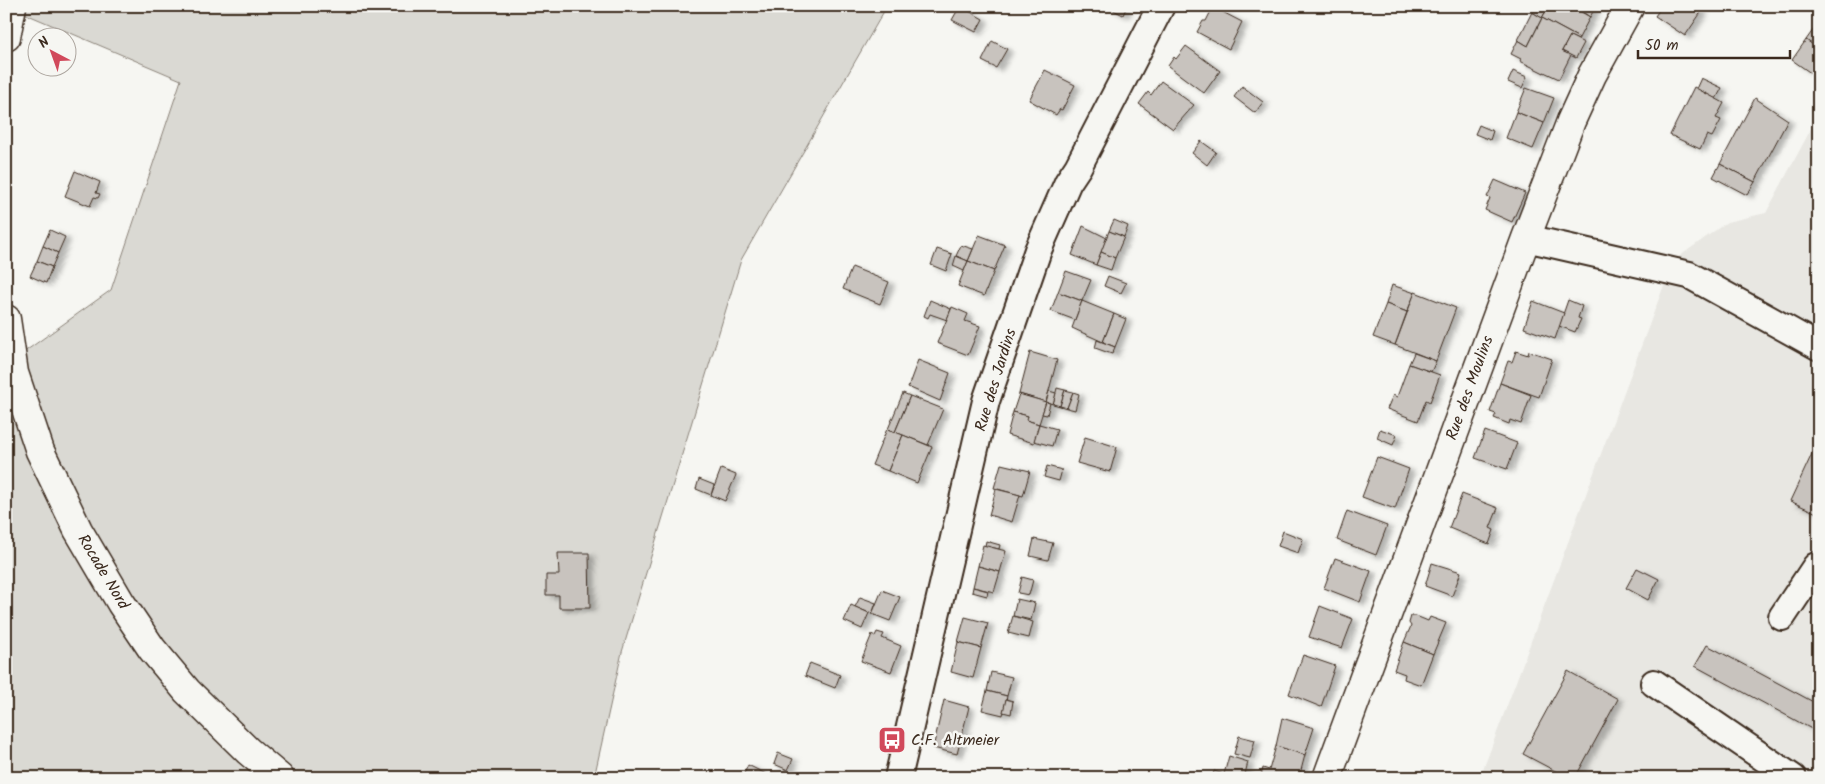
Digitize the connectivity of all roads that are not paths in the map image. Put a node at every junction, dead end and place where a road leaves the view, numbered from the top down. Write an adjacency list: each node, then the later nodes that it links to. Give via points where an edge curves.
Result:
1 (12, 6): 4 (main road)
2 (1161, 6): 12 (street, Rue des Jardins, via 1068,182 1038,250 986,400)
3 (1630, 6): 5 (main road, Rue des Moulins, via 1571,121)
4 (6, 36)
5 (1526, 238): 7 (street, via 1688,275); 13 (main road, Rue des Moulins)
6 (6, 319): 11 (main road, Rocade Nord, via 14,373 40,451 78,530 121,603 152,649 187,691)
7 (1819, 347)
8 (1819, 565): 9 (street)
9 (1782, 617)
10 (1654, 683): 14 (street)
11 (280, 778)
12 (898, 778)
13 (1327, 778)
14 (1793, 778)

